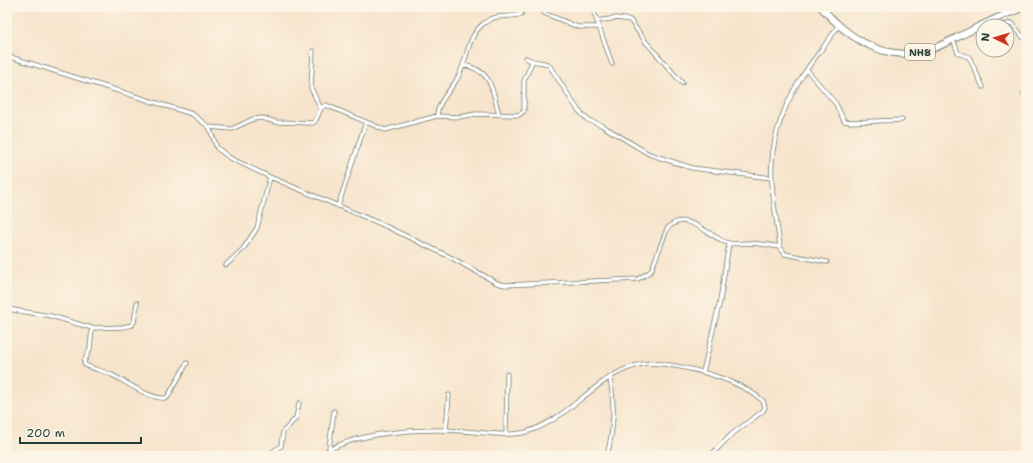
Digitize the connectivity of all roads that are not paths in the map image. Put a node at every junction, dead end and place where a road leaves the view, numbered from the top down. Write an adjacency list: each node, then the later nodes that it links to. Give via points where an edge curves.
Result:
1 (525, 7): 18 (street, via 517,16 502,15 484,23 470,42)
2 (592, 7): 6 (street)
3 (820, 7): 7 (highway, NH8)
4 (1025, 7): 10 (highway, NH8)
5 (544, 13): 8 (street, via 578,27)
6 (597, 21): 8 (street); 20 (street, via 617,18 630,20)
7 (838, 26): 11 (highway, NH8, via 865,44 902,53 922,52); 19 (street)
8 (599, 27): 17 (street)
9 (1015, 27): 12 (street)
10 (973, 30): 11 (highway, NH8)
11 (953, 39): 21 (street, via 958,53 969,57)
12 (1026, 41)
13 (313, 52): 24 (street, via 311,88)
14 (7, 56): 29 (street, via 181,110)
15 (526, 58): 16 (street)
16 (532, 62): 25 (street, via 524,81 523,113); 31 (street, via 549,65 574,105 588,120 649,154 692,168)
17 (612, 64)
18 (463, 65): 25 (street, via 474,68 491,82); 26 (street, via 458,79 439,106)
19 (807, 70): 27 (street, via 836,104 844,120); 31 (street, via 781,120 773,151)
20 (682, 83)
21 (984, 87)
22 (1026, 89): 23 (street)
23 (1024, 94)
24 (321, 109): 28 (street, via 326,105 330,106); 29 (street, via 318,119 313,123 276,122 262,118 232,128)
25 (499, 114): 26 (street)
26 (437, 116): 28 (street, via 389,130 380,129)
27 (902, 120)
28 (366, 122): 32 (street)
29 (209, 127): 30 (street, via 217,148 223,154)
30 (270, 178): 32 (street); 36 (street, via 257,228 243,249)
31 (772, 178): 34 (street)
32 (338, 206): 33 (street, via 388,227 505,285 638,279 651,271 667,229 673,224 686,221)
33 (729, 243): 34 (street); 41 (street, via 720,301)
34 (780, 247): 35 (street, via 786,254)
35 (827, 262)
36 (226, 265)
37 (137, 303): 39 (street, via 132,325)
38 (7, 309): 39 (street, via 51,316)
39 (92, 328): 40 (street, via 90,350 85,365 113,376 140,391 167,398)
40 (187, 363)
41 (703, 372): 43 (street, via 650,363 629,367); 53 (street, via 751,393 765,405 761,413 732,434)
42 (507, 374): 48 (street)
43 (610, 378): 48 (street, via 553,420 527,432); 52 (street, via 614,400 614,425)
44 (448, 395): 47 (street)
45 (299, 403): 50 (street, via 296,418 283,432 281,446)
46 (334, 411): 49 (street)
47 (446, 430): 48 (street); 49 (street, via 377,434)
48 (506, 433)
49 (329, 448): 51 (street)
50 (269, 456)
51 (318, 456)
52 (607, 456)
53 (710, 456)

